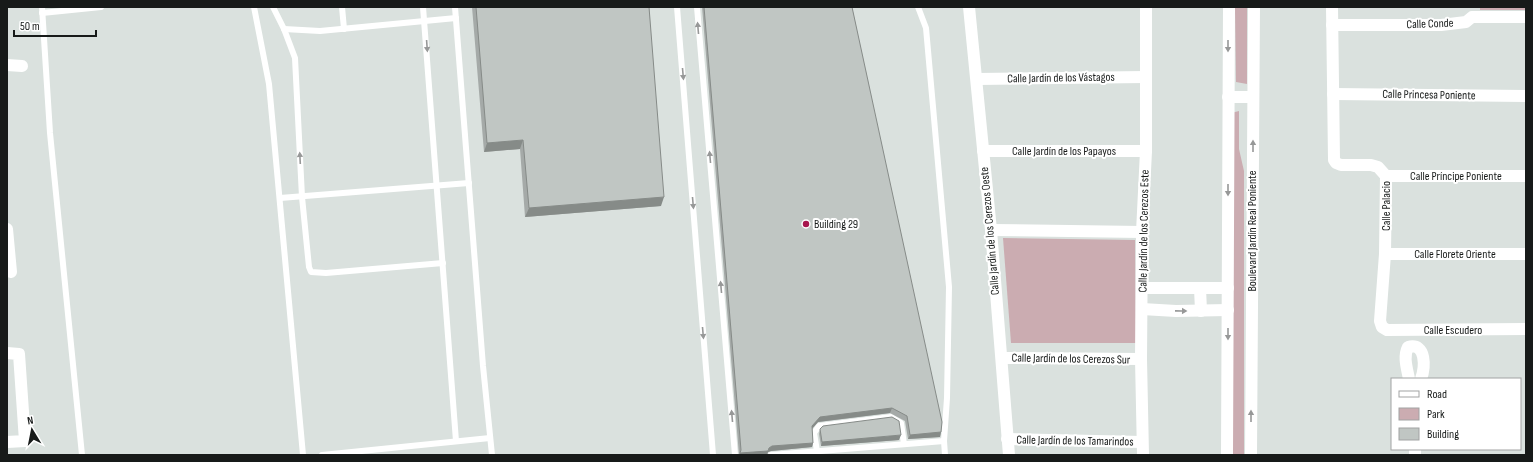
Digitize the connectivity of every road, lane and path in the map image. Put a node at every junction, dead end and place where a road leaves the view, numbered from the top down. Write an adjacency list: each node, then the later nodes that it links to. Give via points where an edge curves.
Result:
1 (101, 7): 15 (lane)
2 (254, 7): 38 (lane, via 269,84)
3 (273, 7): 21 (lane)
4 (342, 7): 22 (lane)
5 (423, 7): 19 (lane)
6 (455, 7): 18 (lane)
7 (677, 7): 71 (lane, one-way to 71)
8 (697, 7): 72 (lane, one-way to 8)
9 (918, 7): 62 (lane, via 926,28 949,287)
10 (969, 7): 26 (street, Calle Jardín de los Cerezos Oeste)
11 (1146, 7): 25 (street, Calle Jardín de los Cerezos Este)
12 (1228, 7): 29 (street, Boulevard Jardín Real Poniente, one-way to 29)
13 (1254, 7): 30 (street, Boulevard Jardín Real Poniente)
14 (1332, 7): 20 (street, Calle Palacio)
15 (42, 10): 67 (lane, via 50,133)
16 (1472, 12): 17 (street, Calle Conde); 20 (street, Calle Conde, via 1466,22 1441,25)
17 (1526, 17)
18 (456, 18): 19 (lane); 35 (lane)
19 (425, 21): 22 (lane); 36 (lane, one-way to 36)
20 (1332, 25): 27 (street, Calle Palacio)
21 (284, 29): 22 (lane); 37 (lane, one-way to 21, via 295,58)
22 (344, 29)
23 (7, 65): 24 (street)
24 (22, 66)
25 (1146, 77): 26 (street, Calle Jardín de los Vástagos); 32 (street, Calle Jardín de los Cerezos Este)
26 (977, 79): 31 (street, Calle Jardín de los Cerezos Oeste)
27 (1332, 94): 28 (street, Calle Princesa Poniente); 33 (street, Calle Palacio, via 1334,160 1341,165 1371,165)
28 (1526, 96)
29 (1228, 97): 30 (street); 48 (street, Boulevard Jardín Real Poniente, one-way to 48)
30 (1253, 97): 78 (street, Boulevard Jardín Real Poniente, one-way to 30)
31 (983, 151): 32 (street, Calle Jardín de los Papayos); 40 (street, Calle Jardín de los Cerezos Oeste)
32 (1146, 151): 41 (street, Calle Jardín de los Cerezos Este)
33 (1386, 176): 34 (street, Calle Príncipe Poniente); 42 (street, Calle Palacio)
34 (1526, 176)
35 (469, 183): 36 (lane); 59 (lane)
36 (437, 185): 37 (lane); 44 (lane)
37 (302, 197): 38 (lane); 44 (lane, via 311,272 326,273)
38 (280, 198): 68 (lane)
39 (7, 229): 45 (street, via 11,272)
40 (991, 230): 41 (street); 55 (street, Calle Jardín de los Cerezos Oeste)
41 (1142, 232): 46 (street, Calle Jardín de los Cerezos Este)
42 (1385, 254): 43 (street, Calle Florete Oriente); 52 (street, Calle Palacio, via 1380,321)
43 (1526, 254)
44 (443, 263): 61 (lane)
45 (7, 271)
46 (1142, 288): 47 (street, Boulevard Jardín Real Poniente); 49 (street, Calle Jardín de los Cerezos Este)
47 (1200, 288): 48 (street, Boulevard Jardín Real Poniente); 51 (street)
48 (1228, 288): 50 (street, Boulevard Jardín Real Poniente)
49 (1142, 309): 51 (street, one-way to 51); 56 (street, Calle Jardín de los Cerezos Este)
50 (1228, 310): 51 (street); 77 (street, Boulevard Jardín Real Poniente, one-way to 77)
51 (1201, 311)
52 (1382, 327): 53 (street, Calle Escudero, via 1387,330)
53 (1526, 330)
54 (13, 354): 63 (street, via 25,441)
55 (1002, 358): 56 (street, Calle Jardín de los Cerezos Sur); 60 (street, Calle Jardín de los Cerezos Oeste)
56 (1141, 359): 64 (street, Calle Jardín de los Cerezos Este)
57 (1409, 378): 58 (street, via 1406,352 1408,347 1414,346 1422,351 1424,364)
58 (1421, 378)
59 (490, 438): 61 (lane); 70 (lane)
60 (1008, 439): 64 (street, Calle Jardín de los Tamarindos); 75 (street, Calle Jardín de los Cerezos Oeste)
61 (456, 441): 69 (lane)
62 (944, 441): 65 (lane); 74 (lane)
63 (7, 442)
64 (1142, 442): 76 (street, Calle Jardín de los Cerezos Este)
65 (904, 444): 66 (lane); 66 (lane, via 900,424 891,417 819,426 814,433)
66 (817, 451): 73 (lane)
67 (82, 455)
68 (303, 455)
69 (322, 455)
70 (492, 455)
71 (713, 455)
72 (736, 455)
73 (771, 455)
74 (945, 455)
75 (1008, 455)
76 (1142, 455)
77 (1227, 455)
78 (1250, 455)

